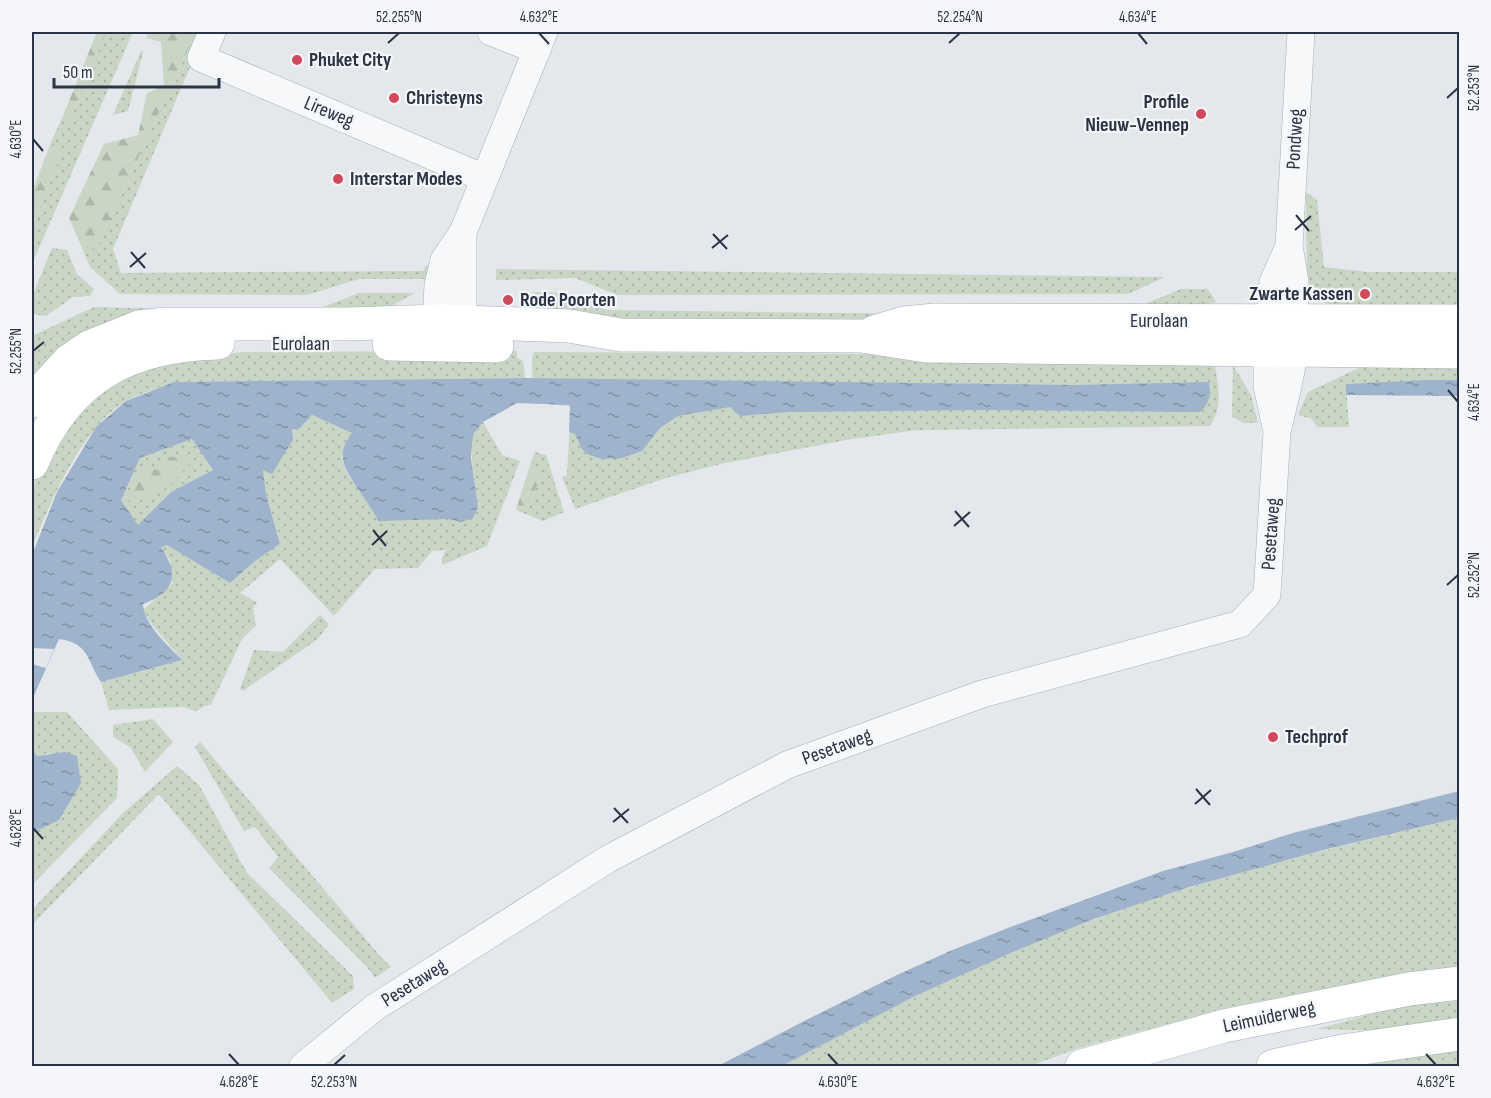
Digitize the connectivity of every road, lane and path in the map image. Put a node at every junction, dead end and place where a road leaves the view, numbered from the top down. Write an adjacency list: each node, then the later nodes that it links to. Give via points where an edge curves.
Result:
1 (212, 32): 5 (street, Lireweg, via 201,58)
2 (491, 32): 4 (street)
3 (1301, 32): 8 (street, Pondweg, via 1289,246 1295,281)
4 (541, 41): 5 (street)
5 (484, 178): 7 (street, via 463,232)
6 (1460, 321): 8 (main road, Eurolaan)
7 (450, 329): 8 (main road, Eurolaan, via 569,326 621,335 861,336 904,323 935,320); 10 (main road, Eurolaan, via 201,322 139,327 89,347 70,360); 11 (main road, Eurolaan, via 160,349 114,365 91,380 55,418)
8 (1282, 335): 9 (main road, Eurolaan); 14 (street, Pesetaweg, via 1267,386 1277,432 1267,595 1240,624 982,694 787,765 608,859 374,1008)
9 (1460, 351)
10 (32, 401)
11 (32, 463)
12 (1460, 983): 15 (main road, Leimuiderweg, via 1409,989 1224,1026)
13 (1460, 1034): 16 (main road, via 1341,1051)
14 (303, 1066)
15 (1082, 1066)
16 (1273, 1066)

